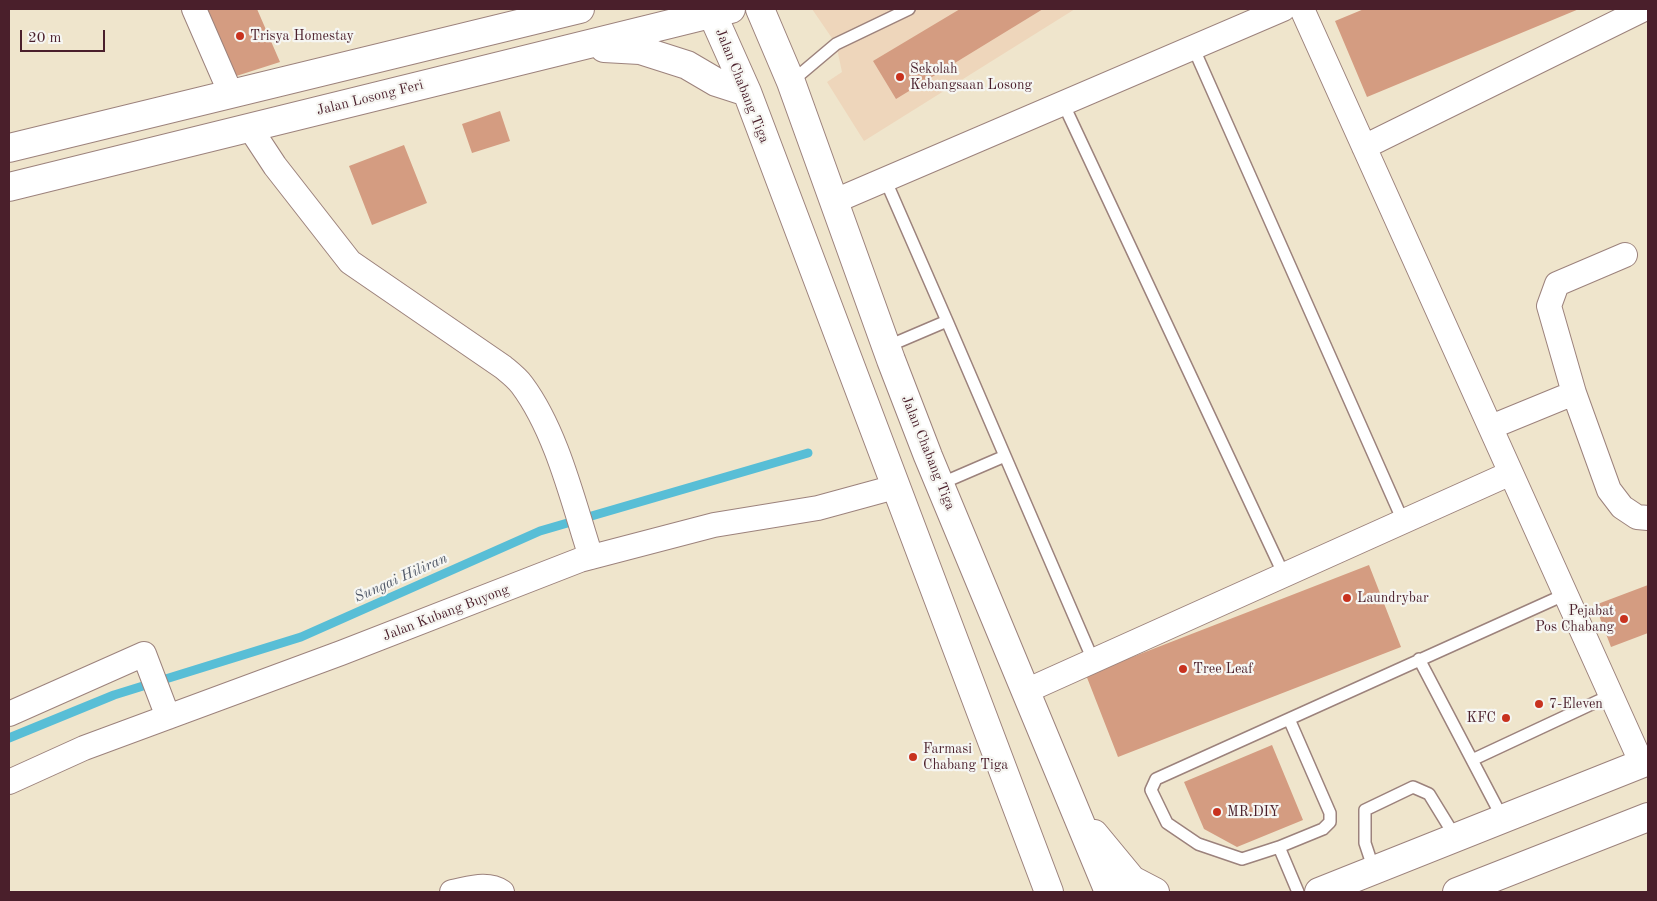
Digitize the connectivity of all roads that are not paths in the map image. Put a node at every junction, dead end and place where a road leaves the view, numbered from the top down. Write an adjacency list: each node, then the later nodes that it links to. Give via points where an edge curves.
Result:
1 (194, 9): 13 (street)
2 (760, 9): 11 (main road, Jalan Chabang Tiga)
3 (909, 9): 11 (lane, via 836,44)
4 (1283, 9): 10 (street)
5 (1302, 9): 16 (street)
6 (1644, 9): 16 (street)
7 (718, 10): 9 (main road, Jalan Losong Feri); 12 (main road, Jalan Chabang Tiga)
8 (565, 11): 13 (main road)
9 (577, 47): 12 (main road, via 640,50 687,65 716,82); 15 (main road, Jalan Losong Feri)
10 (1194, 47): 14 (street); 31 (lane)
11 (791, 82): 20 (main road, Jalan Chabang Tiga)
12 (746, 92): 28 (main road, Jalan Chabang Tiga)
13 (231, 94): 17 (main road)
14 (1063, 103): 18 (street); 33 (lane)
15 (250, 128): 19 (main road, Jalan Losong Feri); 32 (street, via 275,166 350,262 503,366 521,383 538,409 552,440)
16 (1364, 147): 25 (street)
17 (9, 148)
18 (885, 180): 20 (street); 22 (lane)
19 (9, 187)
20 (835, 201): 23 (main road, Jalan Chabang Tiga)
21 (1626, 256): 24 (street, via 1558,284 1549,306)
22 (947, 321): 23 (lane); 26 (lane)
23 (888, 353): 29 (main road, Jalan Chabang Tiga)
24 (1574, 393): 25 (street); 30 (street, via 1609,490 1622,507 1637,517)
25 (1491, 427): 27 (street)
26 (1005, 456): 29 (lane); 36 (lane)
27 (1511, 473): 31 (street); 34 (street)
28 (892, 477): 32 (street, Jalan Kubang Buyong, via 818,508 714,525); 51 (main road, Jalan Chabang Tiga)
29 (940, 484): 37 (main road, Jalan Chabang Tiga)
30 (1648, 518)
31 (1403, 521): 33 (street)
32 (591, 557): 40 (street, Jalan Kubang Buyong)
33 (1284, 575): 36 (street)
34 (1566, 594): 35 (lane); 38 (street)
35 (1419, 659): 41 (lane); 42 (lane)
36 (1094, 660): 37 (street)
37 (1026, 691): 45 (main road, Jalan Chabang Tiga)
38 (1611, 696): 42 (lane); 43 (street)
39 (9, 714): 40 (street, via 144,654)
40 (168, 717): 44 (street, Jalan Kubang Buyong, via 84,748)
41 (1289, 719): 49 (lane, via 1330,813 1330,822 1323,829); 49 (lane, via 1156,779 1152,790 1167,822 1198,844 1242,859)
42 (1472, 760): 47 (lane)
43 (1645, 763): 47 (main road)
44 (9, 782)
45 (1076, 812): 54 (main road, Jalan Chabang Tiga); 55 (main road, via 1132,880)
46 (1648, 817): 58 (main road)
47 (1503, 819): 48 (main road)
48 (1456, 838): 50 (main road); 50 (lane, via 1429,794 1412,787 1365,810 1365,843)
49 (1279, 847): 56 (lane)
50 (1374, 870): 57 (main road)
51 (1043, 885)
52 (452, 892): 53 (street, via 494,887)
53 (502, 892)
54 (1109, 892)
55 (1155, 892)
56 (1298, 892)
57 (1319, 892)
58 (1458, 892)

